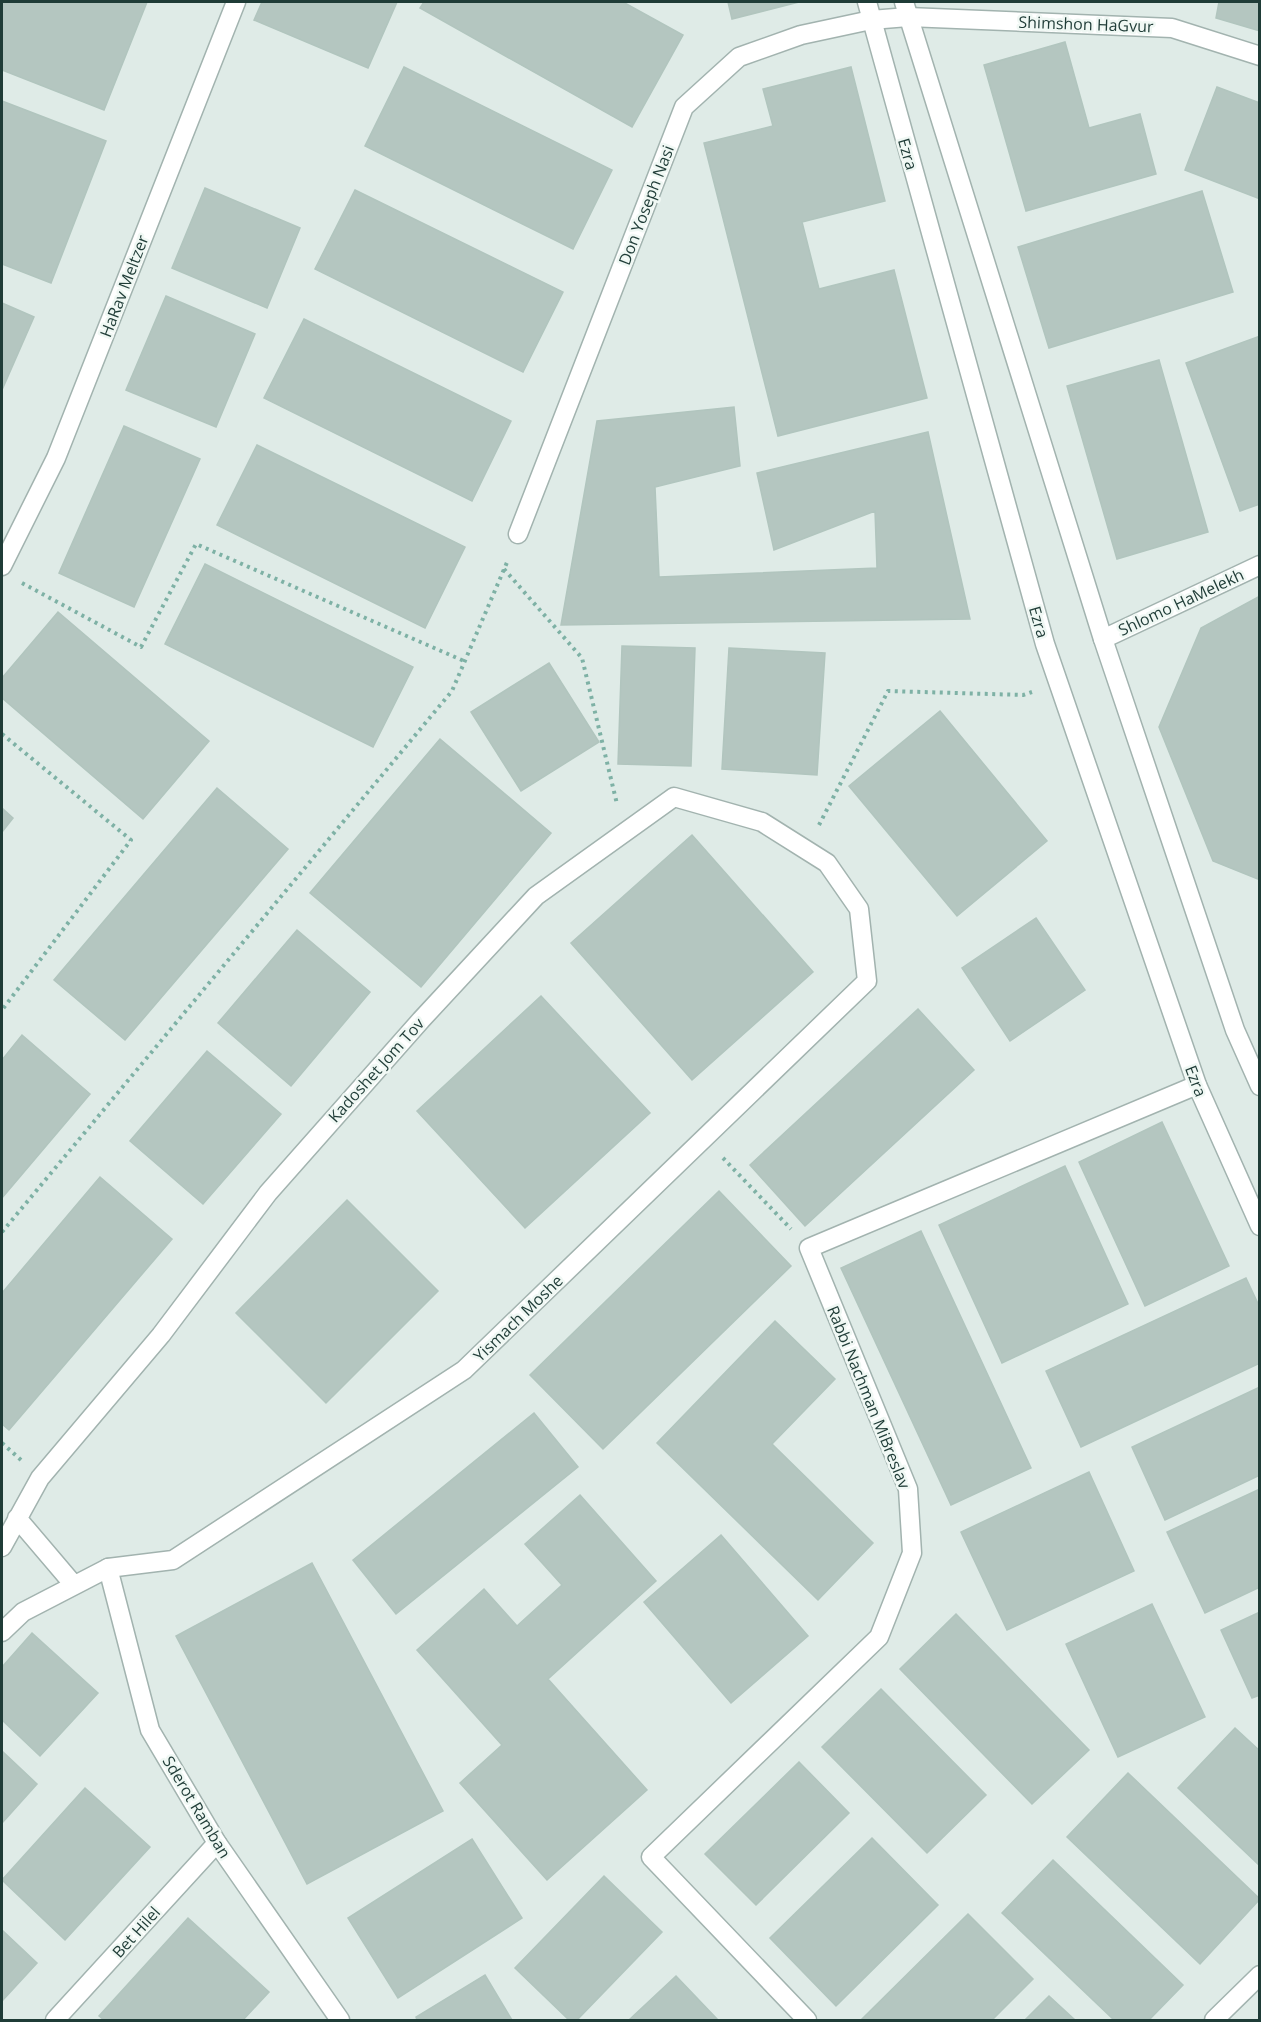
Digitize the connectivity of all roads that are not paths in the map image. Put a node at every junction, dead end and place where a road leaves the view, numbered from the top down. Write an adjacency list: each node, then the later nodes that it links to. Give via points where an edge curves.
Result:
1 (236, 2): 8 (street, HaRav Meltzer, via 56,458)
2 (867, 2): 4 (street, Ezra)
3 (906, 9): 4 (street, Don Yoseph Nasi); 5 (street, Shimshon HaGvur, via 1172,28); 9 (street)
4 (871, 20): 6 (street, Don Yoseph Nasi, via 801,35 739,57 684,107); 11 (street, Ezra, via 1045,644)
5 (1260, 56)
6 (518, 534)
7 (1260, 565): 9 (street, Shlomo HaMelekh)
8 (6, 571)
9 (1103, 639): 12 (street, via 1235,1030)
10 (827, 863): 14 (street, Kadoshet Jom Tov, via 762,822 674,796 536,896 268,1193 161,1335 40,1478); 16 (street, Yismach Moshe, via 859,909 867,981 464,1370 174,1560)
11 (1197, 1086): 13 (street, Ezra); 23 (street, Rabbi Nachman MiBreslav, via 809,1248 908,1489 912,1553 879,1637 651,1857)
12 (1260, 1086)
13 (1260, 1226)
14 (17, 1518): 15 (street); 17 (street)
15 (2, 1547)
16 (108, 1568): 17 (street, Yismach Moshe); 19 (street, Sderot Ramban, via 150,1730)
17 (74, 1585): 18 (street, Yismach Moshe, via 23,1611)
18 (2, 1632)
19 (217, 1843): 21 (street, Bet Hilel); 22 (street, Sderot Ramban)
20 (1260, 1975): 24 (street)
21 (59, 2019)
22 (340, 2020)
23 (807, 2020)
24 (1214, 2020)

